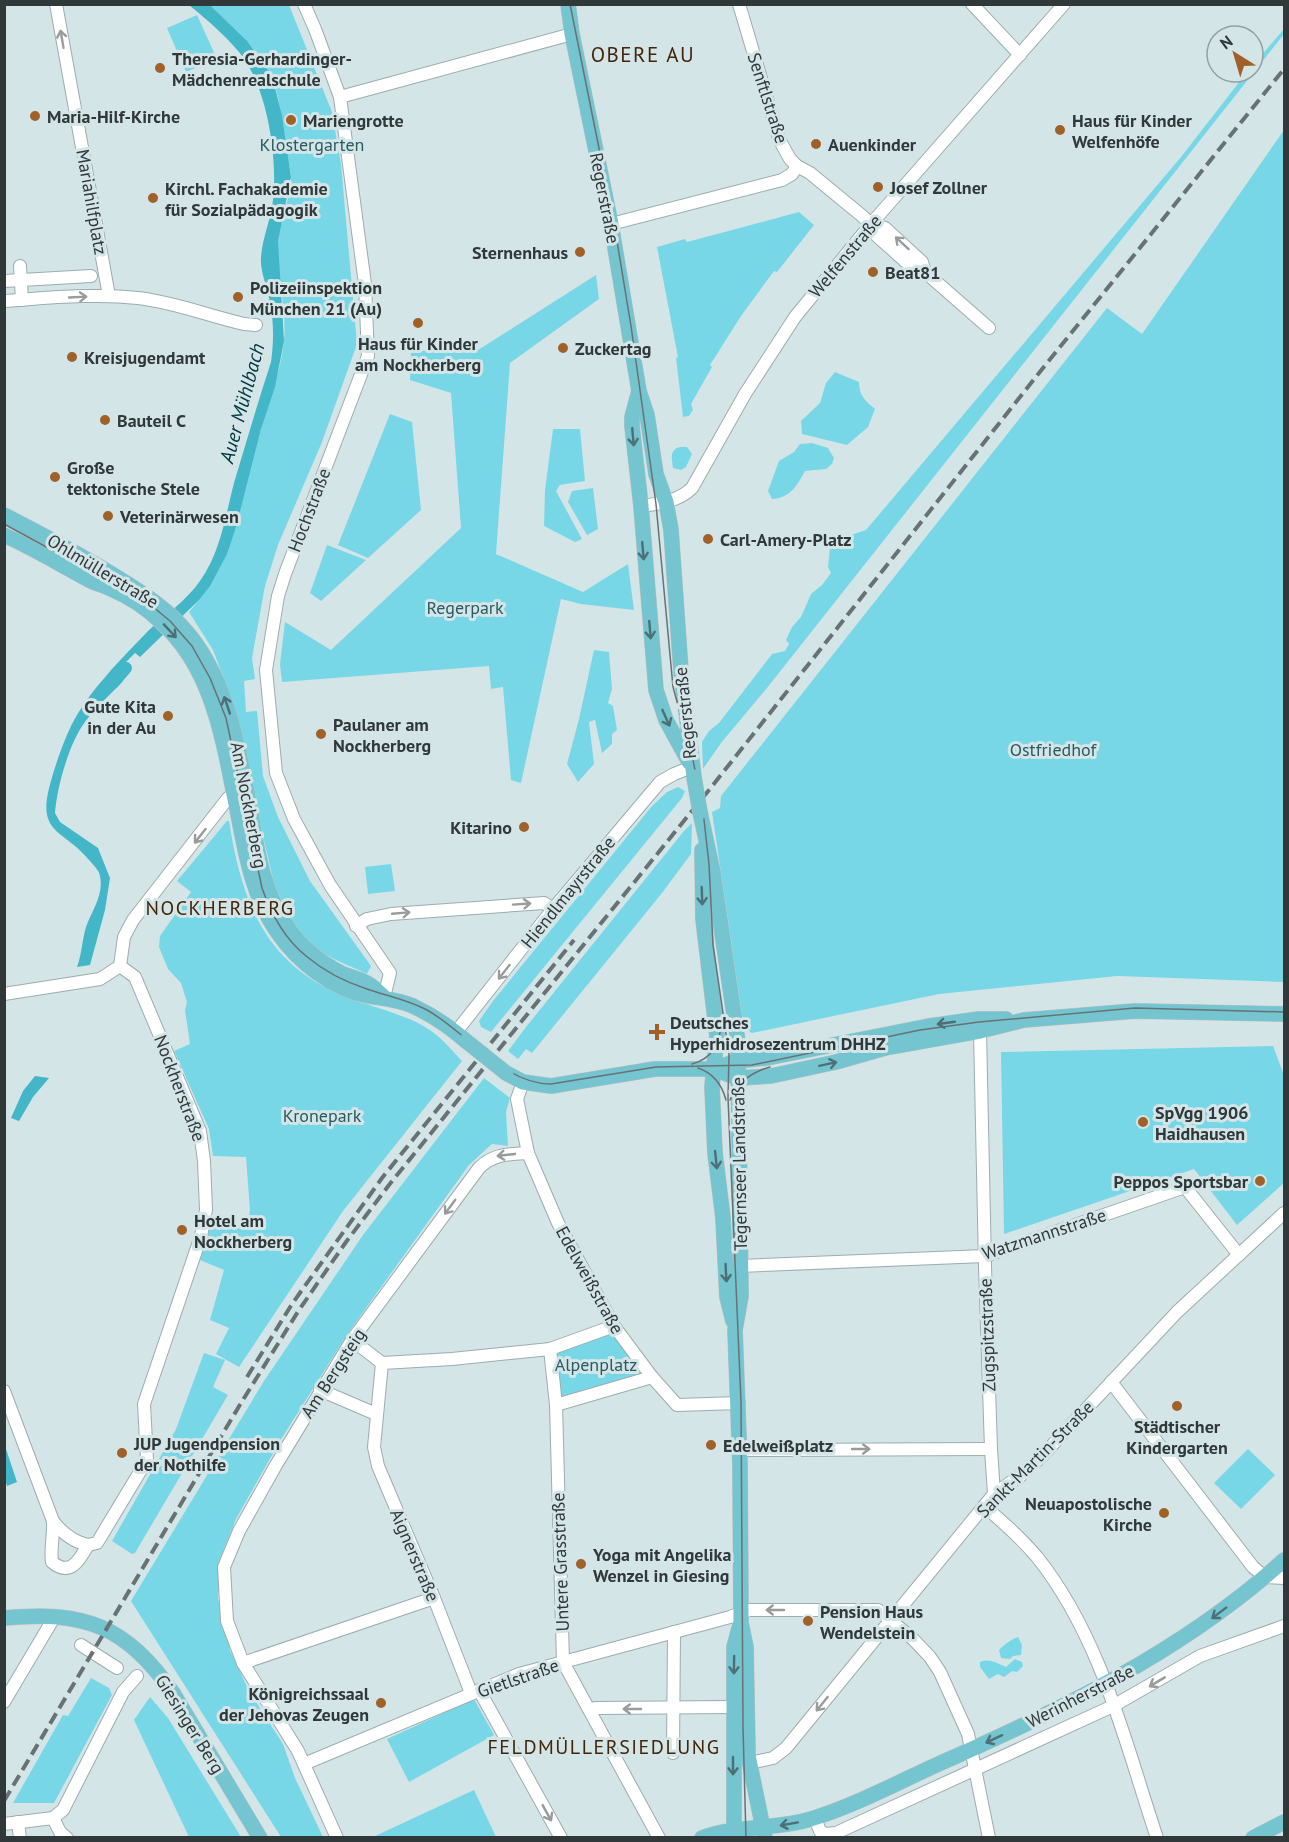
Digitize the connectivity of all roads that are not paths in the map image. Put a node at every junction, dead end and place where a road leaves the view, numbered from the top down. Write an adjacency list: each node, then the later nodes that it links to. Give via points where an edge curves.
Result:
1 (56, 4): 17 (street, Mariahilfplatz, one-way to 1)
2 (304, 4): 9 (street, Hochstraße)
3 (568, 4): 7 (main road, Regerstraße)
4 (739, 4): 10 (street, Senftlstraße, via 779,139)
5 (972, 4): 8 (street)
6 (1064, 4): 8 (street, Welfenstraße)
7 (572, 34): 9 (street); 11 (main road, Regerstraße)
8 (1020, 55): 12 (street, Welfenstraße)
9 (340, 97): 33 (street, Hochstraße, via 365,284 368,356 292,551 281,585 266,670 275,768 283,795 306,843)
10 (797, 166): 11 (street, via 782,180); 12 (street, Senftlstraße)
11 (611, 224): 22 (main road, Regerstraße)
12 (871, 224): 21 (street, Senftlstraße, via 885,228 922,262 926,272); 23 (street, Welfenstraße, via 783,335 692,488)
13 (20, 266): 15 (street)
14 (91, 276): 15 (street)
15 (21, 280): 16 (street); 18 (street)
16 (4, 281)
17 (109, 296): 18 (street, one-way to 17); 20 (street, via 164,303)
18 (22, 300): 19 (street)
19 (4, 301)
20 (256, 325)
21 (989, 328)
22 (639, 392): 23 (main road, Regerstraße, via 647,415 656,474); 24 (main road, Regerstraße, one-way to 24, via 632,426)
23 (666, 502): 24 (street, Welfenstraße); 29 (main road, Regerstraße)
24 (641, 506): 29 (main road, Regerstraße, one-way to 29, via 656,690 666,720)
25 (4, 515): 27 (main road, Ohlmüllerstraße, via 147,595)
26 (4, 535): 28 (main road, Ohlmüllerstraße, one-way to 28, via 135,603 162,623)
27 (192, 638): 36 (main road, Am Nockherberg, one-way to 27, via 369,984 338,972 312,954 277,911 262,872 230,717 214,676)
28 (189, 656): 30 (main road, Am Nockherberg, via 218,720)
29 (693, 772): 31 (main road, Tegernseer Landstraße, bridge); 32 (street, Hiendlmayrstraße, via 674,774 660,782)
30 (235, 797): 34 (street, one-way to 34, via 228,798 126,932); 36 (main road, Am Nockherberg, via 255,889 278,934 322,976 359,993)
31 (701, 816): 41 (main road, Tegernseer Landstraße, via 736,1027); 42 (main road, Tegernseer Landstraße, one-way to 42, via 702,919 717,1032)
32 (553, 909): 33 (street, one-way to 32, via 367,919 391,914 544,903); 40 (street, Hiendlmayrstraße, one-way to 40)
33 (357, 926): 36 (street, Hochstraße, via 390,973)
34 (120, 966): 35 (street, via 100,979); 67 (street, Nockherstraße, via 135,977 200,1131 206,1210 201,1236 144,1404 147,1460 97,1543)
35 (4, 994)
36 (384, 997): 40 (main road, Am Nockherberg, via 426,1012)
37 (1284, 1014): 38 (main road, via 1135,1011)
38 (1024, 1020): 39 (main road); 41 (main road, one-way to 41, via 944,1023 767,1059)
39 (980, 1031): 43 (main road, one-way to 39, via 771,1076 885,1048); 48 (street, Zugspitzstraße)
40 (461, 1037): 44 (main road, Am Nockherberg, bridge, via 506,1073)
41 (738, 1061): 42 (main road); 43 (main road, Tegernseer Landstraße)
42 (715, 1069): 43 (main road); 44 (main road, Am Nockherberg, via 656,1069 551,1086); 51 (main road, Tegernseer Landstraße, one-way to 51, via 715,1153 728,1297)
43 (737, 1078): 49 (main road, Tegernseer Landstraße)
44 (524, 1082): 45 (street, Edelweißstraße, via 517,1099)
45 (528, 1153): 50 (street, Edelweißstraße, via 558,1223); 52 (street, Am Bergsteig, one-way to 52, via 495,1156 479,1168)
46 (1284, 1213): 47 (street, Sankt-Martin-Straße)
47 (1239, 1255): 48 (street, Watzmannstraße, via 1185,1187); 56 (street, Sankt-Martin-Straße, via 1177,1312)
48 (985, 1256): 49 (street, Watzmannstraße); 62 (street, Zugspitzstraße)
49 (740, 1266): 51 (main road, Tegernseer Landstraße, via 741,1296)
50 (614, 1326): 53 (street); 55 (street, Edelweißstraße)
51 (735, 1330): 59 (main road, Tegernseer Landstraße)
52 (352, 1340): 54 (street); 57 (street, Am Bergsteig)
53 (550, 1349): 54 (street); 60 (street)
54 (382, 1363): 61 (street, Aignerstraße)
55 (652, 1377): 59 (street, Edelweißstraße, via 677,1405); 60 (street)
56 (1111, 1383): 64 (street, Sankt-Martin-Straße, via 1043,1455); 69 (street, via 1253,1567)
57 (320, 1390): 61 (street); 80 (street, Am Bergsteig, via 239,1531 224,1567 227,1622)
58 (4, 1391): 66 (street)
59 (739, 1403): 63 (main road, Tegernseer Landstraße)
60 (556, 1405): 79 (street, Untere Grasstraße)
61 (376, 1414): 71 (street, Aignerstraße, via 374,1447 378,1466)
62 (991, 1449): 63 (street, one-way to 62); 64 (street, Zugspitzstraße)
63 (740, 1450): 74 (main road, Tegernseer Landstraße)
64 (994, 1494): 65 (street, Sankt-Martin-Straße)
65 (984, 1506): 75 (street, Sankt-Martin-Straße); 83 (street, via 1036,1556 1056,1584 1078,1621)
66 (53, 1521): 67 (street, via 61,1532); 67 (street, Nockherstraße, via 52,1562 59,1568 76,1563)
67 (88, 1545)
68 (1284, 1560): 69 (main road, Werinherstraße)
69 (1265, 1577): 70 (street); 83 (main road, Werinherstraße, one-way to 83, via 1202,1626)
70 (1284, 1578)
71 (434, 1598): 80 (street); 84 (street, Aignerstraße)
72 (55, 1616): 73 (main road, Giesinger Berg); 85 (street); 106 (main road, Giesinger Berg, via 102,1628 131,1645 160,1674)
73 (4, 1618)
74 (740, 1618): 75 (street, Gietlstraße, one-way to 74, via 878,1610 749,1610); 77 (street, Gietlstraße); 87 (main road, Tegernseer Landstraße, one-way to 87, via 734,1647); 92 (main road, Tegernseer Landstraße, via 746,1647)
75 (892, 1622): 90 (street, Gietlstraße, via 925,1651 940,1672); 92 (street, Sankt-Martin-Straße, one-way to 92, via 786,1748 773,1758)
76 (1284, 1626): 86 (street, Werinherstraße, one-way to 86, via 1200,1656)
77 (674, 1632): 79 (street, Gietlstraße); 88 (street)
78 (81, 1645): 81 (street)
79 (563, 1662): 84 (street, Gietlstraße); 89 (street, Untere Grasstraße)
80 (243, 1663): 93 (street, Am Bergsteig)
81 (117, 1668)
82 (137, 1676): 96 (street, via 123,1692 63,1810)
83 (1106, 1684): 86 (street); 90 (main road, Werinherstraße, one-way to 90)
84 (475, 1692): 93 (street, Gietlstraße); 108 (street, Aignerstraße, one-way to 108)
85 (4, 1702)
86 (1113, 1706): 94 (street, Werinherstraße); 112 (street)
87 (733, 1707): 88 (street); 102 (main road, Tegernseer Landstraße, one-way to 102)
88 (674, 1709): 89 (street, one-way to 89, via 595,1708); 91 (street)
89 (590, 1712): 109 (street, Untere Grasstraße)
90 (972, 1750): 94 (street, Gietlstraße); 95 (main road, Werinherstraße)
91 (673, 1753)
92 (750, 1763): 103 (main road, Tegernseer Landstraße)
93 (304, 1764): 107 (street, Am Bergsteig)
94 (976, 1770): 98 (street, Werinherstraße); 111 (street, Gietlstraße)
95 (856, 1801): 97 (main road, Werinherstraße); 98 (street)
96 (52, 1818): 99 (street); 105 (street)
97 (815, 1818): 98 (street, Werinherstraße, via 820,1831 830,1835); 103 (main road, Werinherstraße, one-way to 103)
98 (864, 1821)
99 (18, 1822): 101 (street); 104 (street)
100 (1284, 1822): 113 (main road)
101 (4, 1824)
102 (734, 1831): 103 (main road, Werinherstraße); 110 (main road, Werinherstraße)
103 (764, 1833)
104 (20, 1838)
105 (67, 1838)
106 (260, 1838)
107 (337, 1838)
108 (561, 1838)
109 (659, 1838)
110 (702, 1838)
111 (989, 1838)
112 (1157, 1838)
113 (1252, 1838)

